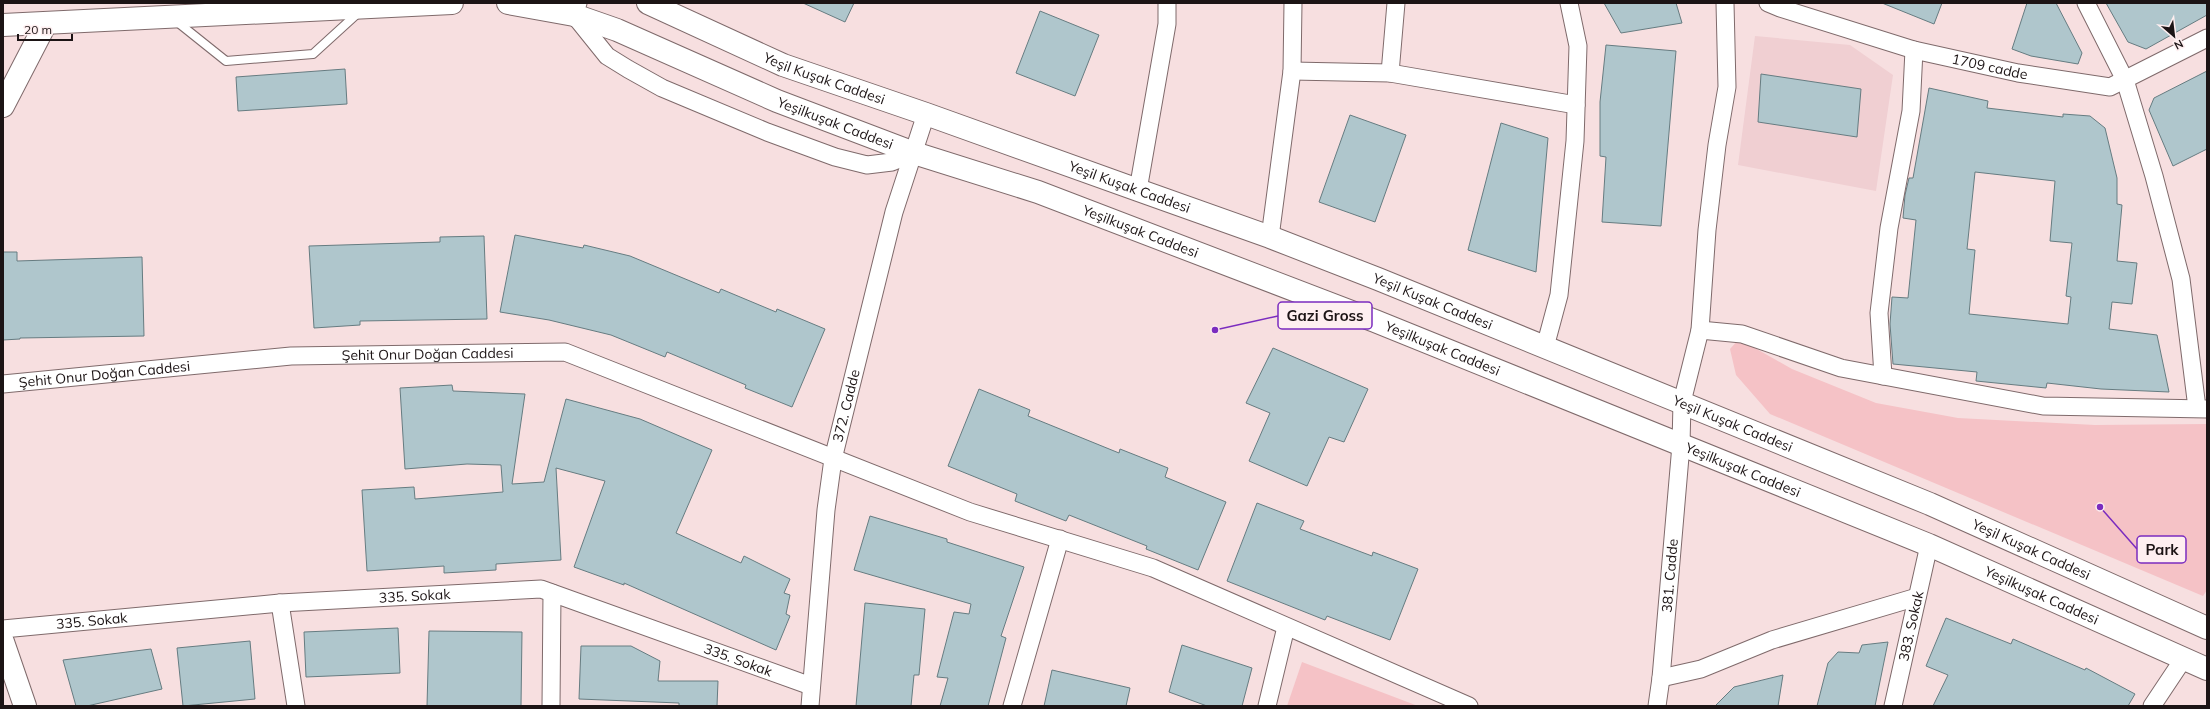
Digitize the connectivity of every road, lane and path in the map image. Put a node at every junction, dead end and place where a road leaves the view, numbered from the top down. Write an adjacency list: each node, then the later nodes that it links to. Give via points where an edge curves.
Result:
1 (452, 3): 11 (main road)
2 (508, 3): 12 (main road, Yeşilkuşak Caddesi)
3 (648, 3): 23 (main road, Yeşil Kuşak Caddesi, via 783,66)
4 (1167, 3): 25 (street, via 1167,24)
5 (1293, 3): 18 (street)
6 (1396, 3): 19 (street)
7 (1569, 3): 21 (street, via 1578,46)
8 (1725, 3): 27 (street, 381. Cadde, via 1727,87 1707,230)
9 (1768, 3): 17 (street, 1709 cadde)
10 (2086, 3): 20 (street)
11 (364, 7): 13 (main road); 13 (lane, via 313,54 226,61)
12 (576, 9): 24 (main road, Yeşilkuşak Caddesi, via 702,69 777,101); 24 (street, via 607,56 662,88 835,157 868,165 892,162)
13 (171, 17): 14 (main road)
14 (46, 23): 15 (main road); 22 (main road)
15 (3, 25)
16 (2207, 38): 20 (street, 1709 cadde)
17 (1914, 50): 20 (street, 1709 cadde, via 2018,73 2110,87); 29 (street, via 1911,111 1889,228 1879,313)
18 (1292, 71): 19 (street); 26 (street)
19 (1390, 73): 21 (street)
20 (2125, 80): 32 (street, via 2181,279)
21 (1576, 105): 28 (street, via 1575,141 1559,295)
22 (3, 106)
23 (926, 114): 24 (street, 372. Cadde); 25 (main road, Yeşil Kuşak Caddesi)
24 (914, 153): 33 (main road, Yeşilkuşak Caddesi, via 1095,213 1368,318); 34 (street, 372. Cadde, via 894,212)
25 (1138, 190): 26 (main road, Yeşil Kuşak Caddesi)
26 (1270, 237): 28 (main road, Yeşil Kuşak Caddesi)
27 (1700, 330): 29 (street, via 1742,334 1841,368); 31 (street, 381. Cadde)
28 (1545, 347): 31 (main road, Yeşil Kuşak Caddesi)
29 (1883, 376): 32 (street, via 2043,406)
30 (3, 384): 34 (street, Şehit Onur Doğan Caddesi, via 291,356 565,352)
31 (1682, 402): 33 (street, 381. Cadde); 41 (main road, Yeşil Kuşak Caddesi, via 1930,504)
32 (2202, 408)
33 (1681, 445): 36 (main road, Yeşilkuşak Caddesi); 46 (street, 381. Cadde)
34 (832, 459): 35 (street, Şehit Onur Doğan Caddesi, via 970,512); 47 (street, 372. Cadde)
35 (1060, 540): 40 (street, Şehit Onur Doğan Caddesi, via 1153,568); 52 (street)
36 (1929, 545): 38 (street, 383. Sokak); 44 (main road, Yeşilkuşak Caddesi)
37 (552, 593): 39 (street, 335. Sokak, via 541,589); 47 (street, 335. Sokak); 50 (street)
38 (1917, 597): 46 (street, via 1772,640 1700,669); 56 (street, 383. Sokak)
39 (280, 603): 42 (street, 335. Sokak); 49 (street)
40 (1286, 627): 53 (street); 54 (street, Şehit Onur Doğan Caddesi)
41 (2207, 628)
42 (3, 629)
43 (3, 642): 48 (main road)
44 (2184, 658): 45 (main road, Yeşilkuşak Caddesi); 57 (street)
45 (2207, 669)
46 (1661, 678): 55 (street, 381. Cadde)
47 (811, 686): 51 (street, 372. Cadde)
48 (25, 706)
49 (296, 706)
50 (551, 706)
51 (810, 706)
52 (1012, 706)
53 (1267, 706)
54 (1469, 706)
55 (1657, 706)
56 (1893, 706)
57 (2152, 706)

